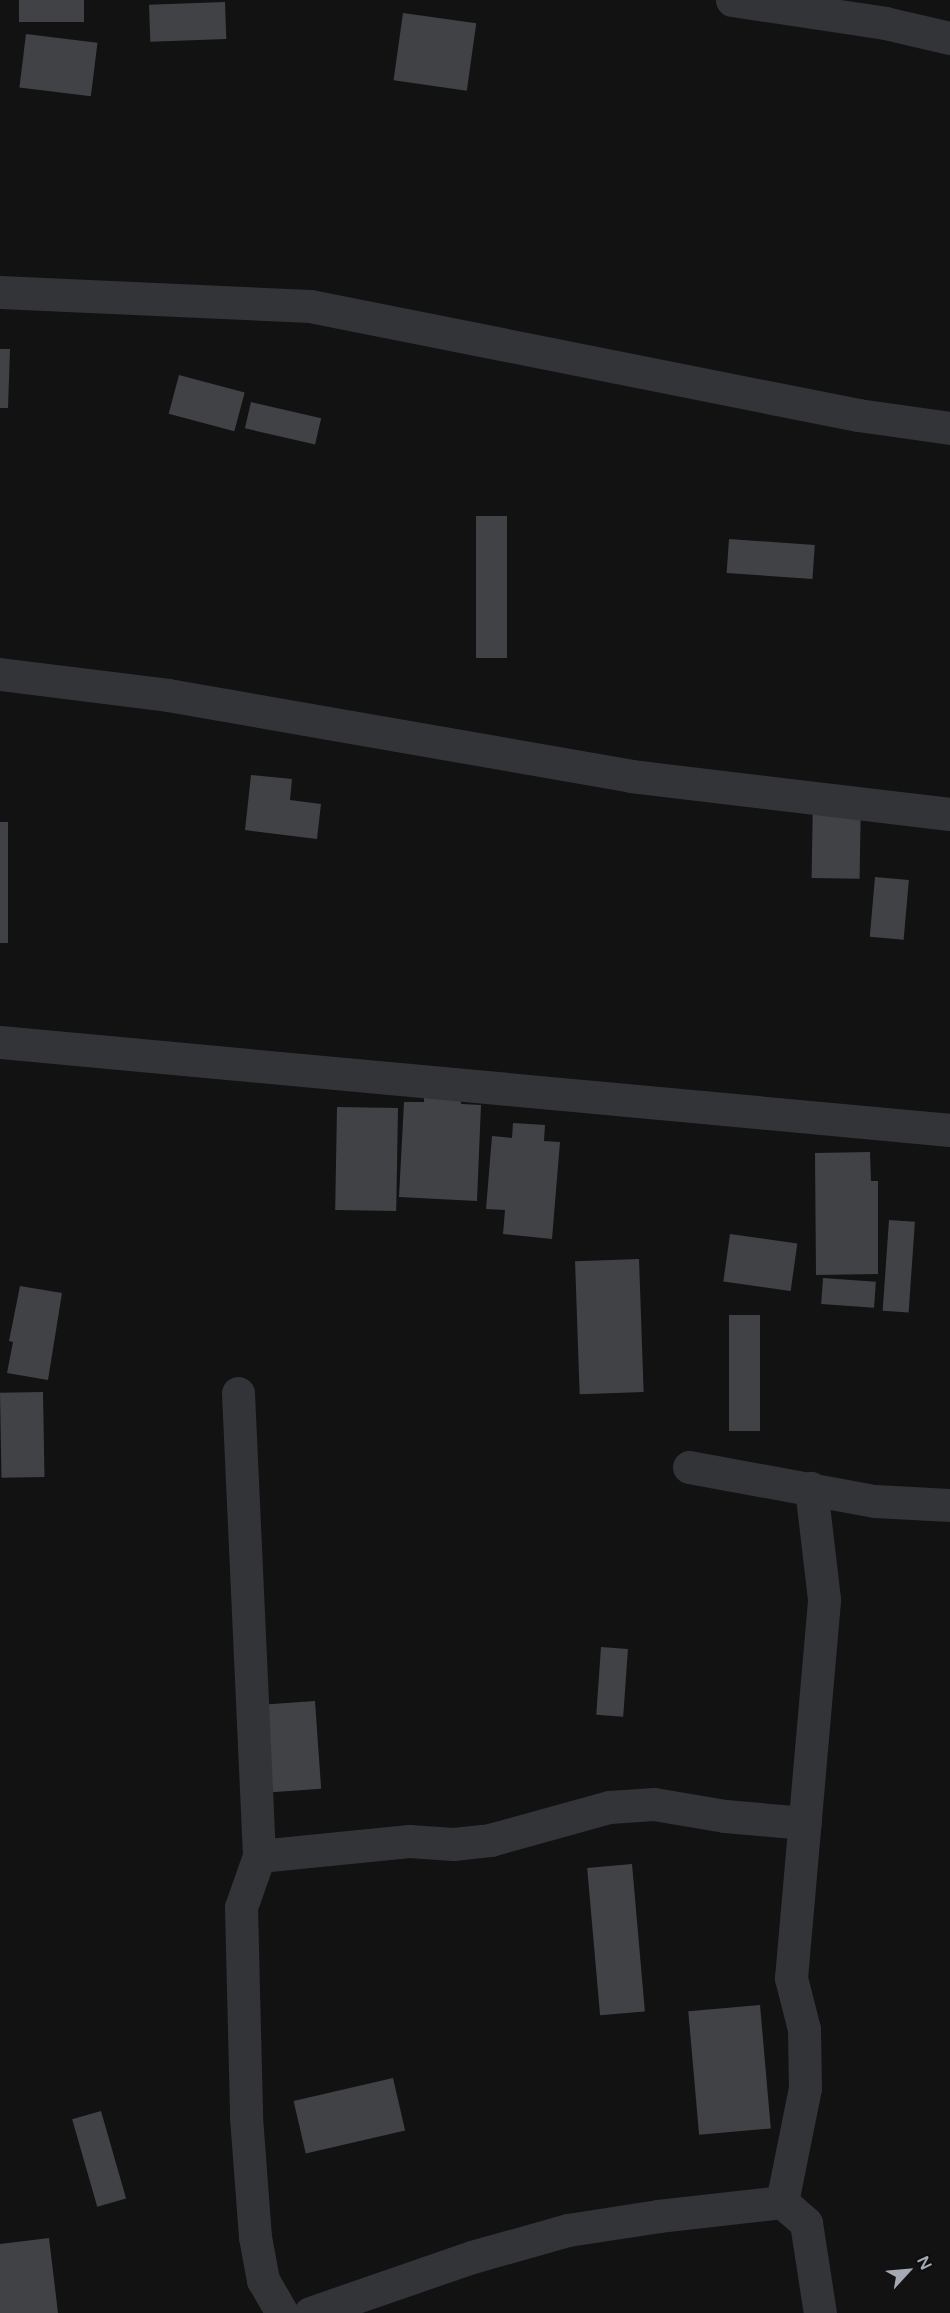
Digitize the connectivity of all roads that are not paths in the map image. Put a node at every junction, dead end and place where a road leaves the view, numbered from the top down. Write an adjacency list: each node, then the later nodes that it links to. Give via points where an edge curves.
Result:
1 (732, 0): 2 (street)
2 (886, 11): 3 (street)
3 (950, 38)
4 (0, 292): 5 (street, via 310,306 858,415)
5 (950, 428)
6 (0, 674): 7 (street, via 168,695 631,776)
7 (950, 814)
8 (0, 1042): 9 (street)
9 (950, 1130)
10 (238, 1393): 15 (street)
11 (689, 1467): 12 (street)
12 (811, 1488): 13 (street, via 875,1501); 14 (street, via 824,1599)
13 (950, 1505)
14 (805, 1823): 15 (street, via 725,1816 654,1804 609,1807 490,1840 453,1845 409,1841); 16 (street, via 791,1978 804,2029 805,2088)
15 (259, 1856): 17 (street, via 241,1907 246,2117 255,2237 263,2280)
16 (782, 2202): 18 (street, via 568,2230 472,2257); 19 (street, via 806,2223)
17 (282, 2313)
18 (310, 2313)
19 (820, 2313)

